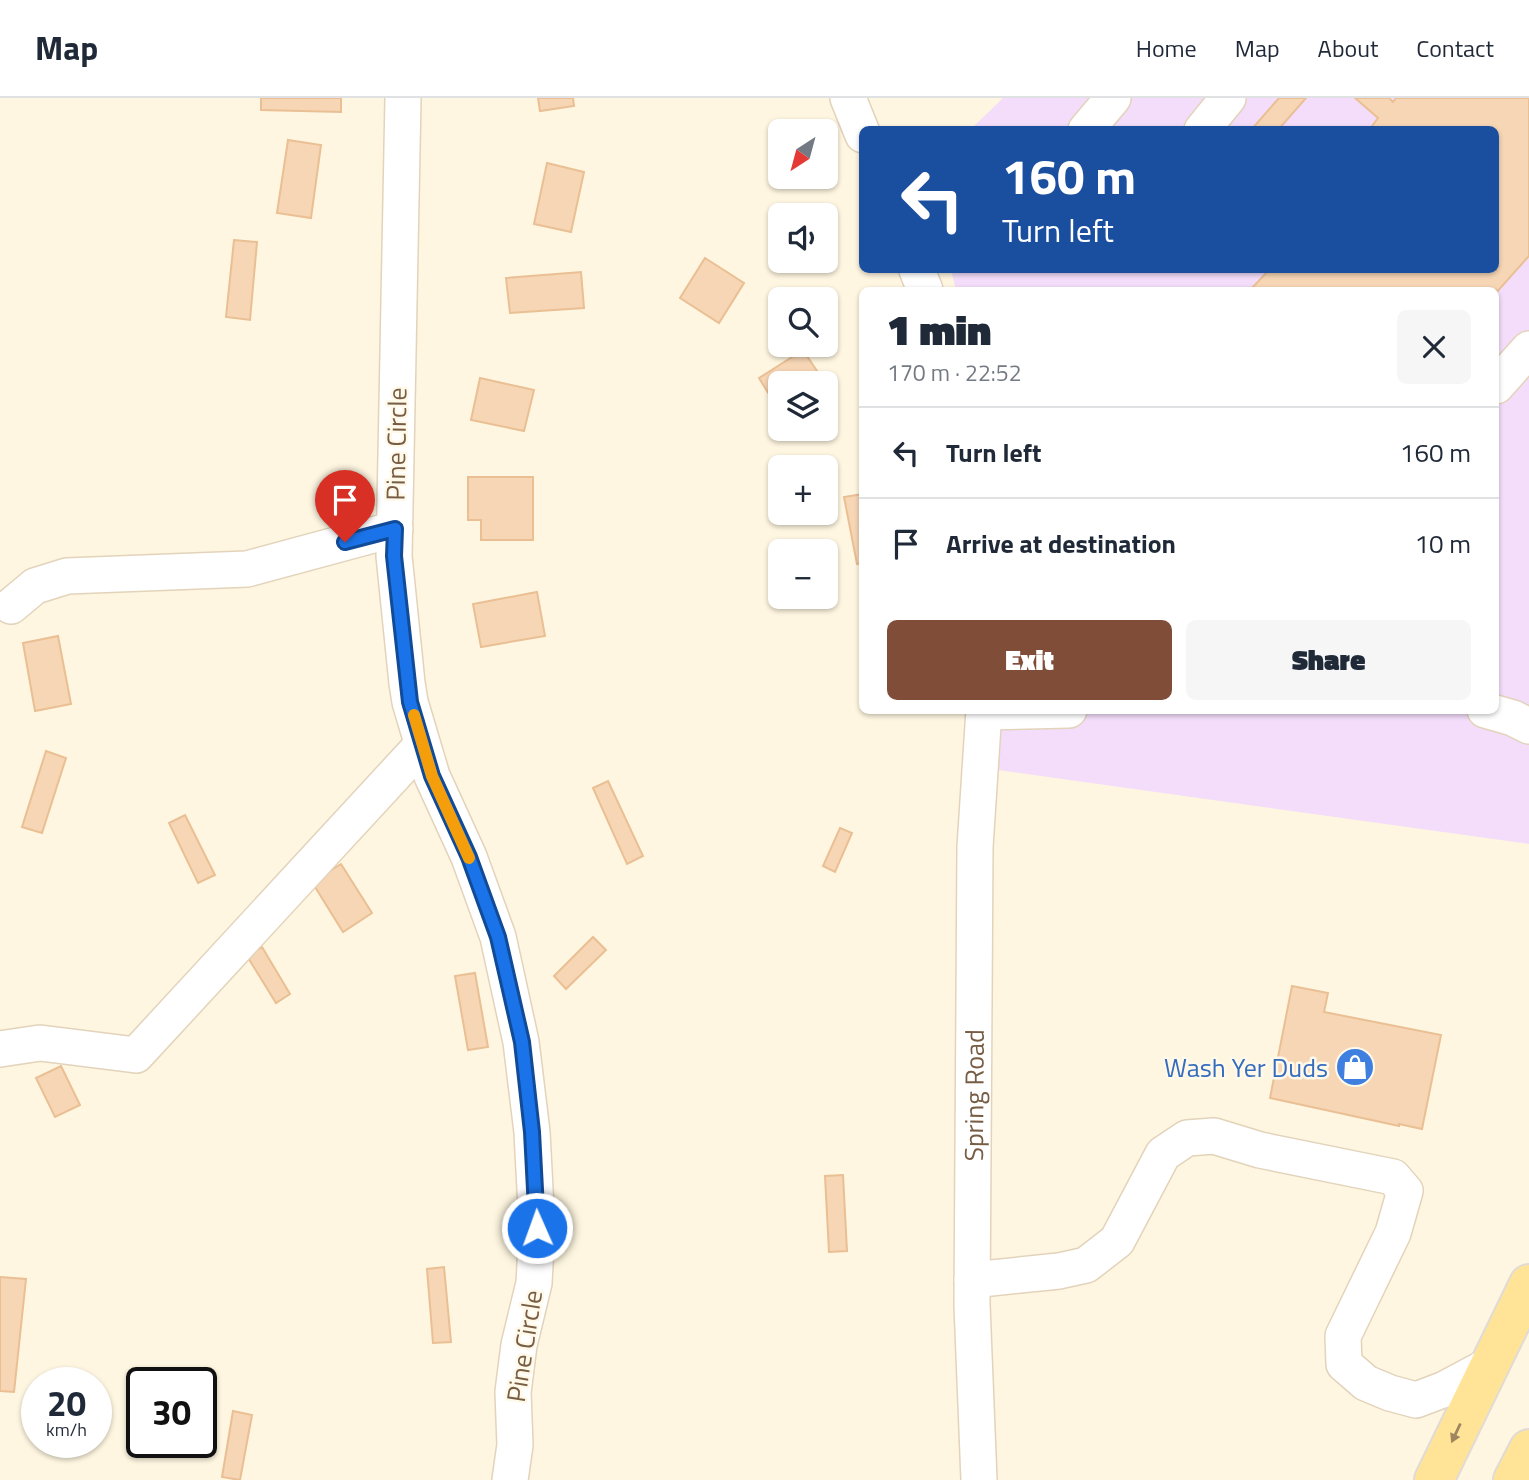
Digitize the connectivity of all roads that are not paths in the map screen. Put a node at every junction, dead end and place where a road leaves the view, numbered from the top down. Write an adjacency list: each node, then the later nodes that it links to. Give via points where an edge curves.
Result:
1 (403, 98): 10 (street, Pine Circle)
2 (848, 98): 5 (street)
3 (1113, 98): 6 (street)
4 (1228, 98): 7 (street)
5 (859, 126)
6 (1089, 126)
7 (1205, 126)
8 (1529, 349): 9 (street)
9 (1499, 383)
10 (395, 529): 11 (street, via 247,569 66,576 35,586); 15 (street, Pine Circle, via 407,683)
11 (10, 606)
12 (984, 714): 17 (street, Spring Road, via 975,847)
13 (1499, 714): 14 (street)
14 (1529, 726)
15 (422, 745): 16 (street, via 136,1055 40,1043); 21 (street, Pine Circle, via 498,937 522,1042 537,1228 534,1283 513,1392)
16 (0, 1049)
17 (972, 1280): 19 (street, via 1086,1265 1117,1241 1163,1154 1187,1138 1214,1136 1393,1177 1405,1191 1393,1233 1343,1336 1344,1364 1366,1383 1416,1400); 22 (street, Spring Road)
18 (1529, 1284): 19 (main road)
19 (1488, 1366): 23 (main road, one-way to 23)
20 (1529, 1448): 24 (main road)
21 (510, 1480)
22 (979, 1480)
23 (1434, 1480)
24 (1513, 1480)

